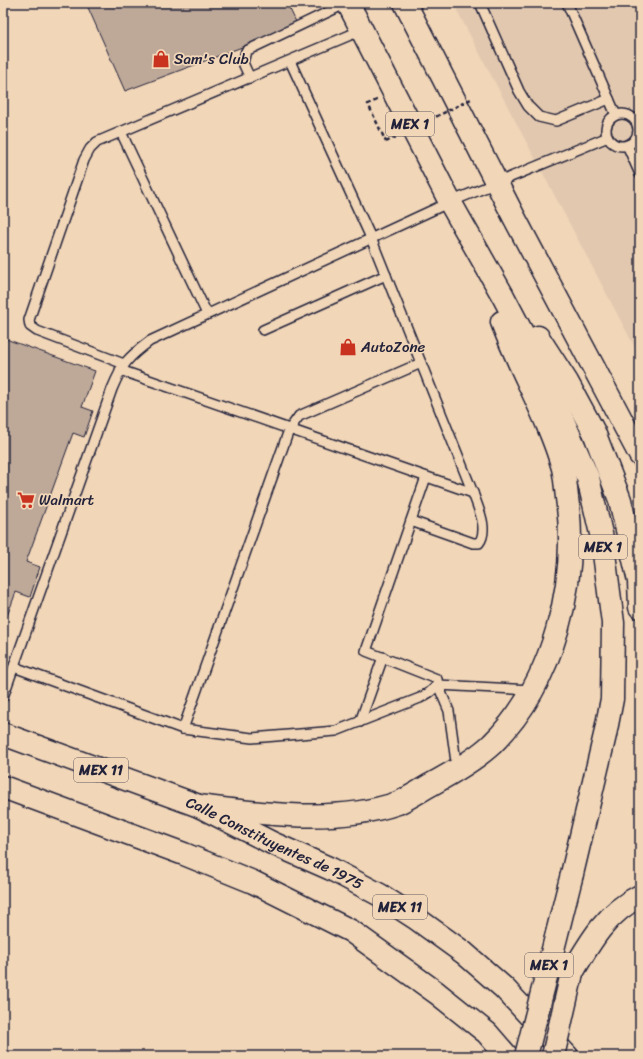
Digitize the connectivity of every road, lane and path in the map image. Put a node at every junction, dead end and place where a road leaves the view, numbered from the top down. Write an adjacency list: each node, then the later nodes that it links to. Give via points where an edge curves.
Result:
1 (347, 3): 5 (main road, MEX 1); 7 (lane, via 246,51 243,63)
2 (405, 3): 17 (main road)
3 (480, 3): 10 (lane, via 519,91 528,106 539,117 556,121)
4 (567, 3): 10 (lane)
5 (362, 30): 6 (lane); 8 (main road, MEX 1)
6 (290, 61): 7 (lane); 19 (lane)
7 (250, 78): 13 (lane)
8 (393, 92): 9 (path, bridge, via 368,104 386,142); 18 (main road, MEX 1)
9 (473, 98)
10 (609, 99): 11 (lane)
11 (616, 115): 12 (lane, via 631,116); 14 (lane, via 606,127)
12 (639, 126): 15 (lane, via 637,138)
13 (121, 132): 22 (lane); 25 (lane, via 97,142 84,160 29,320 30,326 37,331)
14 (608, 137): 15 (lane, via 616,146); 17 (lane)
15 (627, 145): 16 (lane)
16 (640, 174)
17 (497, 182): 18 (lane); 27 (main road)
18 (450, 202): 19 (lane); 20 (main road, MEX 1)
19 (371, 238): 21 (lane); 22 (lane)
20 (472, 244): 32 (main road, via 536,334 567,382 594,432 620,500 639,581); 36 (main road, via 563,468 571,526 568,580 552,647); 46 (main road, MEX 1, bridge, via 503,296 548,387 588,478 602,538 613,624 612,699 605,735)
21 (386, 275): 23 (lane); 24 (lane)
22 (207, 314): 25 (lane, via 150,341 131,354)
23 (263, 330)
24 (421, 363): 26 (lane, via 299,416); 30 (lane)
25 (122, 367): 26 (lane); 34 (lane)
26 (289, 430): 29 (lane); 39 (lane)
27 (634, 436): 28 (main road)
28 (640, 455)
29 (426, 477): 30 (lane); 31 (lane)
30 (473, 493): 31 (lane, via 483,528 483,537 479,543)
31 (412, 521): 33 (lane, via 366,651)
32 (640, 607)
33 (383, 657): 35 (lane, via 434,677); 38 (lane)
34 (14, 667): 37 (lane); 39 (lane)
35 (438, 685): 36 (lane); 38 (lane, via 420,698); 41 (lane, via 449,711)
36 (533, 690): 41 (main road, via 492,744)
37 (3, 697)
38 (360, 722): 39 (lane, via 336,731 252,738)
39 (183, 729)
40 (3, 734): 43 (main road, Calle Constituyentes de 1975 / MEX 11)
41 (457, 770): 43 (main road, via 399,802 362,811 264,814)
42 (3, 787): 45 (main road, MEX 11, via 253,882 351,931 487,1033)
43 (199, 806): 48 (main road, Calle Constituyentes de 1975 / MEX 11, via 331,869 417,918 464,953 504,988)
44 (640, 896): 47 (main road, bridge, via 625,903 607,920 572,973)
45 (507, 1056)
46 (526, 1056)
47 (553, 1056)
48 (567, 1056)

